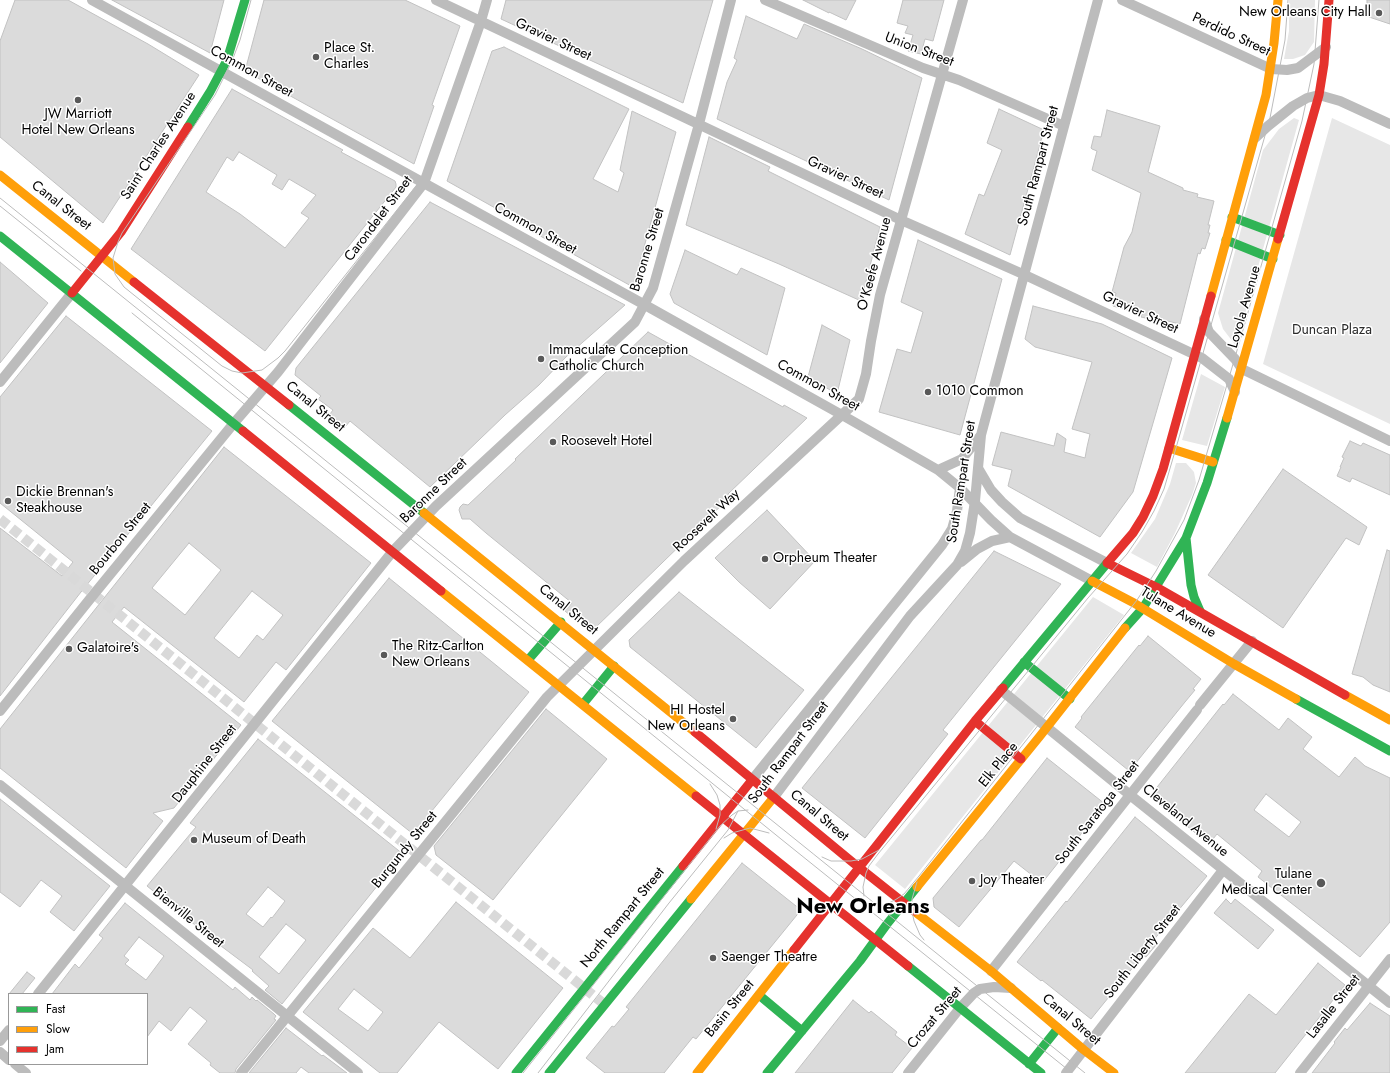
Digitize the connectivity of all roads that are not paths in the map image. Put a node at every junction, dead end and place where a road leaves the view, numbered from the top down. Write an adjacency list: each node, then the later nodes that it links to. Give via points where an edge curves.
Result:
1 (92, 0): 15 (street, Common Street)
2 (245, 0): 15 (main road, Saint Charles Avenue)
3 (436, 0): 12 (street, Gravier Street)
4 (487, 0): 12 (street, Carondelet Street)
5 (731, 0): 18 (street, Baronne Street)
6 (765, 0): 16 (street, Union Street)
7 (963, 0): 16 (street, O'Keefe Avenue)
8 (1098, 0): 20 (street, South Rampart Street)
9 (1122, 0): 14 (street, Perdido Street)
10 (1278, 0): 14 (main road)
11 (1329, 0): 13 (main road, Loyola Avenue)
12 (481, 21): 18 (street, Gravier Street); 23 (street, Carondelet Street)
13 (1326, 47): 14 (street, Perdido Street, via 1298,68); 17 (main road, Loyola Avenue)
14 (1270, 69): 21 (main road)
15 (221, 72): 23 (street, Common Street); 29 (main road, Saint Charles Avenue, via 121,232)
16 (942, 74): 20 (street, Union Street); 25 (street, O'Keefe Avenue)
17 (1319, 94): 19 (street); 21 (street, via 1293,106); 26 (main road, Loyola Avenue)
18 (699, 124): 25 (street, Gravier Street); 33 (street, Baronne Street, via 653,288)
19 (1390, 124)
20 (1064, 126): 31 (street, South Rampart Street)
21 (1254, 140): 24 (main road)
22 (0, 176): 29 (main road, Canal Street)
23 (424, 183): 33 (street, Common Street); 38 (street, Carondelet Street)
24 (1232, 217): 26 (main road); 28 (main road)
25 (901, 220): 31 (street, Gravier Street); 40 (street, O'Keefe Avenue, via 880,295 859,399)
26 (1280, 235): 30 (main road, Loyola Avenue)
27 (0, 236): 32 (main road)
28 (1226, 240): 30 (main road); 34 (main road)
29 (102, 256): 32 (main road, Saint Charles Avenue); 38 (main road, Canal Street)
30 (1273, 259): 36 (main road, Loyola Avenue)
31 (1025, 275): 35 (street, Gravier Street); 42 (street, South Rampart Street)
32 (72, 293): 37 (street); 41 (main road)
33 (645, 305): 40 (street, Common Street); 50 (street, Baronne Street, via 635,322)
34 (1204, 319): 35 (main road); 36 (street, via 1209,332)
35 (1195, 354): 39 (street, Gravier Street, via 1229,380); 44 (main road)
36 (1242, 369): 39 (main road, Loyola Avenue); 43 (street)
37 (0, 382)
38 (266, 386): 41 (street, Bourbon Street); 50 (main road, Canal Street)
39 (1235, 392): 45 (main road, Loyola Avenue)
40 (842, 415): 47 (street, Common Street); 62 (street, Roosevelt Way, via 684,561)
41 (234, 423): 53 (main road); 71 (street, Bourbon Street)
42 (981, 435): 46 (street, South Rampart Street); 47 (street, via 962,459)
43 (1390, 441)
44 (1169, 448): 45 (main road); 54 (main road, via 1154,496 1143,517)
45 (1213, 462): 52 (main road, Loyola Avenue)
46 (978, 467): 49 (street, South Rampart Street); 54 (street, Tulane Avenue, via 991,490 1020,518)
47 (938, 470): 48 (street, Common Street)
48 (960, 488): 49 (street, Tulane Avenue); 77 (street, South Rampart Street, via 952,529 942,545)
49 (975, 501): 51 (street, Tulane Avenue); 55 (street, South Rampart Street, via 965,551)
50 (428, 515): 53 (street, Baronne Street); 60 (main road, Canal Street)
51 (1010, 537): 55 (street, via 992,541); 56 (street, Tulane Avenue)
52 (1186, 538): 57 (main road, Loyola Avenue); 59 (main road, via 1191,585)
53 (393, 551): 63 (main road); 85 (street, Dauphine Street)
54 (1107, 563): 56 (main road); 57 (main road, Tulane Avenue)
55 (957, 565): 80 (street, South Rampart Street, via 910,616)
56 (1092, 580): 58 (main road, Tulane Avenue); 64 (main road)
57 (1156, 587): 58 (main road, Loyola Avenue); 59 (main road, Tulane Avenue)
58 (1143, 608): 65 (main road, Tulane Avenue); 69 (main road, Elk Place)
59 (1200, 611): 61 (main road, Tulane Avenue)
60 (561, 622): 62 (main road, Canal Street); 63 (main road)
61 (1252, 641): 65 (street, South Saratoga Street); 72 (main road, Tulane Avenue)
62 (595, 650): 66 (main road, Canal Street); 67 (street, Burgundy Street)
63 (528, 660): 67 (main road)
64 (1024, 662): 68 (main road); 69 (main road)
65 (1234, 664): 75 (main road, Tulane Avenue); 79 (street, South Saratoga Street)
66 (614, 666): 70 (main road); 77 (main road, Canal Street)
67 (559, 685): 70 (main road); 97 (street, Burgundy Street, via 546,697)
68 (1001, 690): 73 (main road); 74 (street, Cleveland Avenue)
69 (1070, 699): 74 (main road, Elk Place)
70 (583, 704): 81 (main road)
71 (0, 711)
72 (1390, 720)
73 (975, 721): 76 (main road); 83 (main road)
74 (1047, 728): 76 (main road, Elk Place); 79 (street, Cleveland Avenue)
75 (1390, 751)
76 (1021, 759): 86 (main road, Elk Place)
77 (752, 780): 80 (main road, Canal Street); 81 (main road, North Rampart Street)
78 (0, 785): 85 (street, Bienville Street)
79 (1130, 795): 84 (street, Cleveland Avenue); 90 (street, South Saratoga Street)
80 (774, 797): 82 (main road, South Rampart Street); 83 (main road, Canal Street)
81 (722, 817): 82 (main road); 110 (main road, North Rampart Street)
82 (744, 834): 87 (main road); 111 (main road)
83 (858, 868): 86 (main road, Canal Street); 87 (main road, Basin Street)
84 (1223, 870): 91 (street, Cleveland Avenue); 102 (street, South Liberty Street)
85 (126, 886): 93 (street, Dauphine Street); 97 (street, Bienville Street)
86 (904, 903): 88 (main road, Elk Place); 90 (main road, Canal Street)
87 (831, 904): 88 (main road); 94 (main road, Basin Street)
88 (876, 939): 96 (main road); 100 (main road)
89 (1390, 959): 91 (street, Lasalle Street)
90 (991, 971): 92 (main road, Canal Street)
91 (1369, 987): 95 (street, Cleveland Avenue); 118 (street, Lasalle Street)
92 (1011, 988): 96 (street, Crozat Street, via 994,987 980,990); 98 (main road, Canal Street)
93 (39, 993)
94 (759, 996): 100 (main road); 112 (main road, Basin Street)
95 (1390, 1003)
96 (960, 1008): 105 (main road); 114 (street, Crozat Street)
97 (287, 1016): 108 (street, Burgundy Street); 109 (street, Bienville Street)
98 (1058, 1028): 102 (main road, Canal Street); 105 (main road)
99 (8, 1031): 101 (street)
100 (802, 1031): 113 (main road)
101 (0, 1041)
102 (1084, 1050): 116 (street, South Liberty Street); 117 (main road, Canal Street)
103 (0, 1052): 104 (street)
104 (8, 1059)
105 (1029, 1064): 115 (main road)
106 (16, 1065): 107 (street)
107 (26, 1073)
108 (241, 1073)
109 (358, 1073)
110 (516, 1073)
111 (549, 1073)
112 (697, 1073)
113 (767, 1073)
114 (908, 1073)
115 (1041, 1073)
116 (1066, 1073)
117 (1114, 1073)
118 (1300, 1073)

